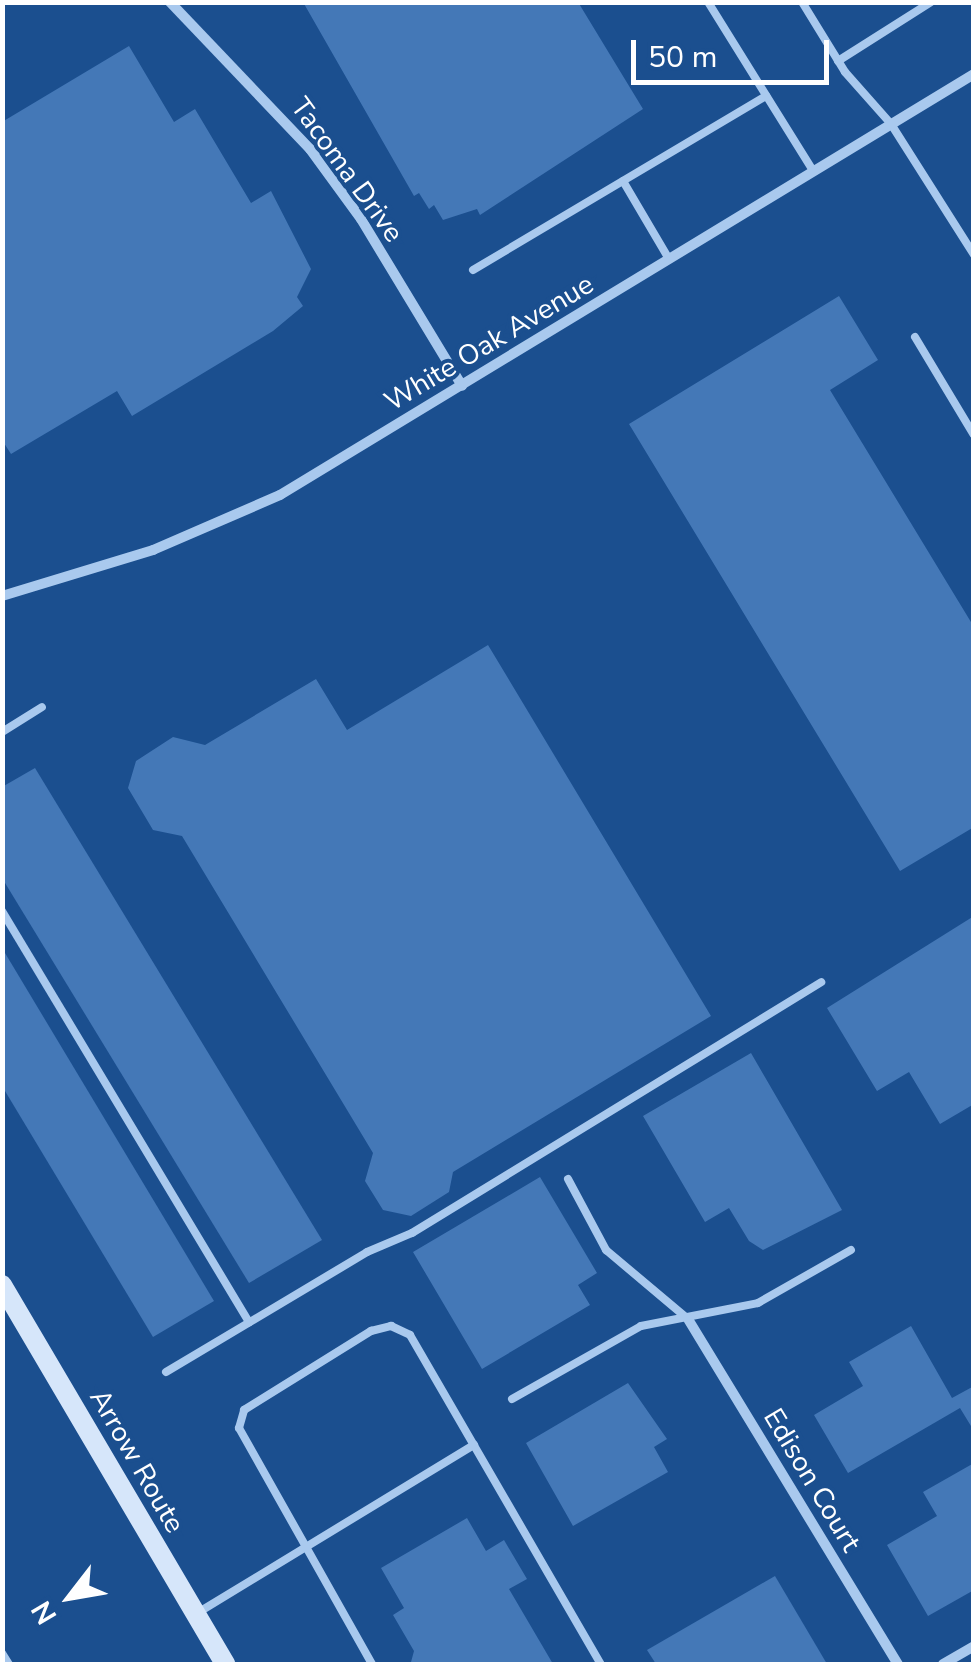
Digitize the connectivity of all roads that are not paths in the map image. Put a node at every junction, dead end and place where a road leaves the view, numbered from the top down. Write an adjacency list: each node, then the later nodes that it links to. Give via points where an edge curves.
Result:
1 (170, 2): 15 (street, Tacoma Drive, via 310,149 361,219)
2 (708, 2): 7 (lane)
3 (802, 2): 5 (lane)
4 (930, 2): 5 (lane)
5 (838, 61): 8 (lane)
6 (974, 74): 8 (street, White Oak Avenue)
7 (766, 96): 9 (lane); 10 (lane)
8 (891, 124): 9 (street, White Oak Avenue); 11 (lane)
9 (813, 171): 12 (street, White Oak Avenue)
10 (623, 181): 12 (lane); 13 (lane)
11 (974, 255)
12 (669, 260): 15 (street, White Oak Avenue)
13 (473, 270)
14 (915, 337): 16 (lane)
15 (462, 386): 17 (street, White Oak Avenue, via 217,526)
16 (974, 435)
17 (2, 596)
18 (42, 707): 19 (lane)
19 (2, 732)
20 (2, 911): 26 (lane)
21 (822, 982): 26 (lane, via 412,1233 367,1252)
22 (568, 1179): 25 (lane, via 606,1250)
23 (851, 1250): 25 (lane, via 758,1302)
24 (2, 1285): 31 (main road, Arrow Route)
25 (688, 1319): 28 (lane, via 641,1326); 38 (street, Edison Court)
26 (250, 1322): 27 (lane)
27 (166, 1372)
28 (512, 1400)
29 (474, 1445): 30 (lane); 30 (lane, via 410,1335 391,1326 371,1331 244,1410 238,1428); 37 (lane)
30 (303, 1548): 31 (lane); 36 (lane)
31 (195, 1614): 35 (main road, Arrow Route)
32 (974, 1646): 39 (street)
33 (2, 1653): 34 (lane)
34 (10, 1664)
35 (225, 1664)
36 (372, 1664)
37 (601, 1664)
38 (898, 1664)
39 (943, 1664)

